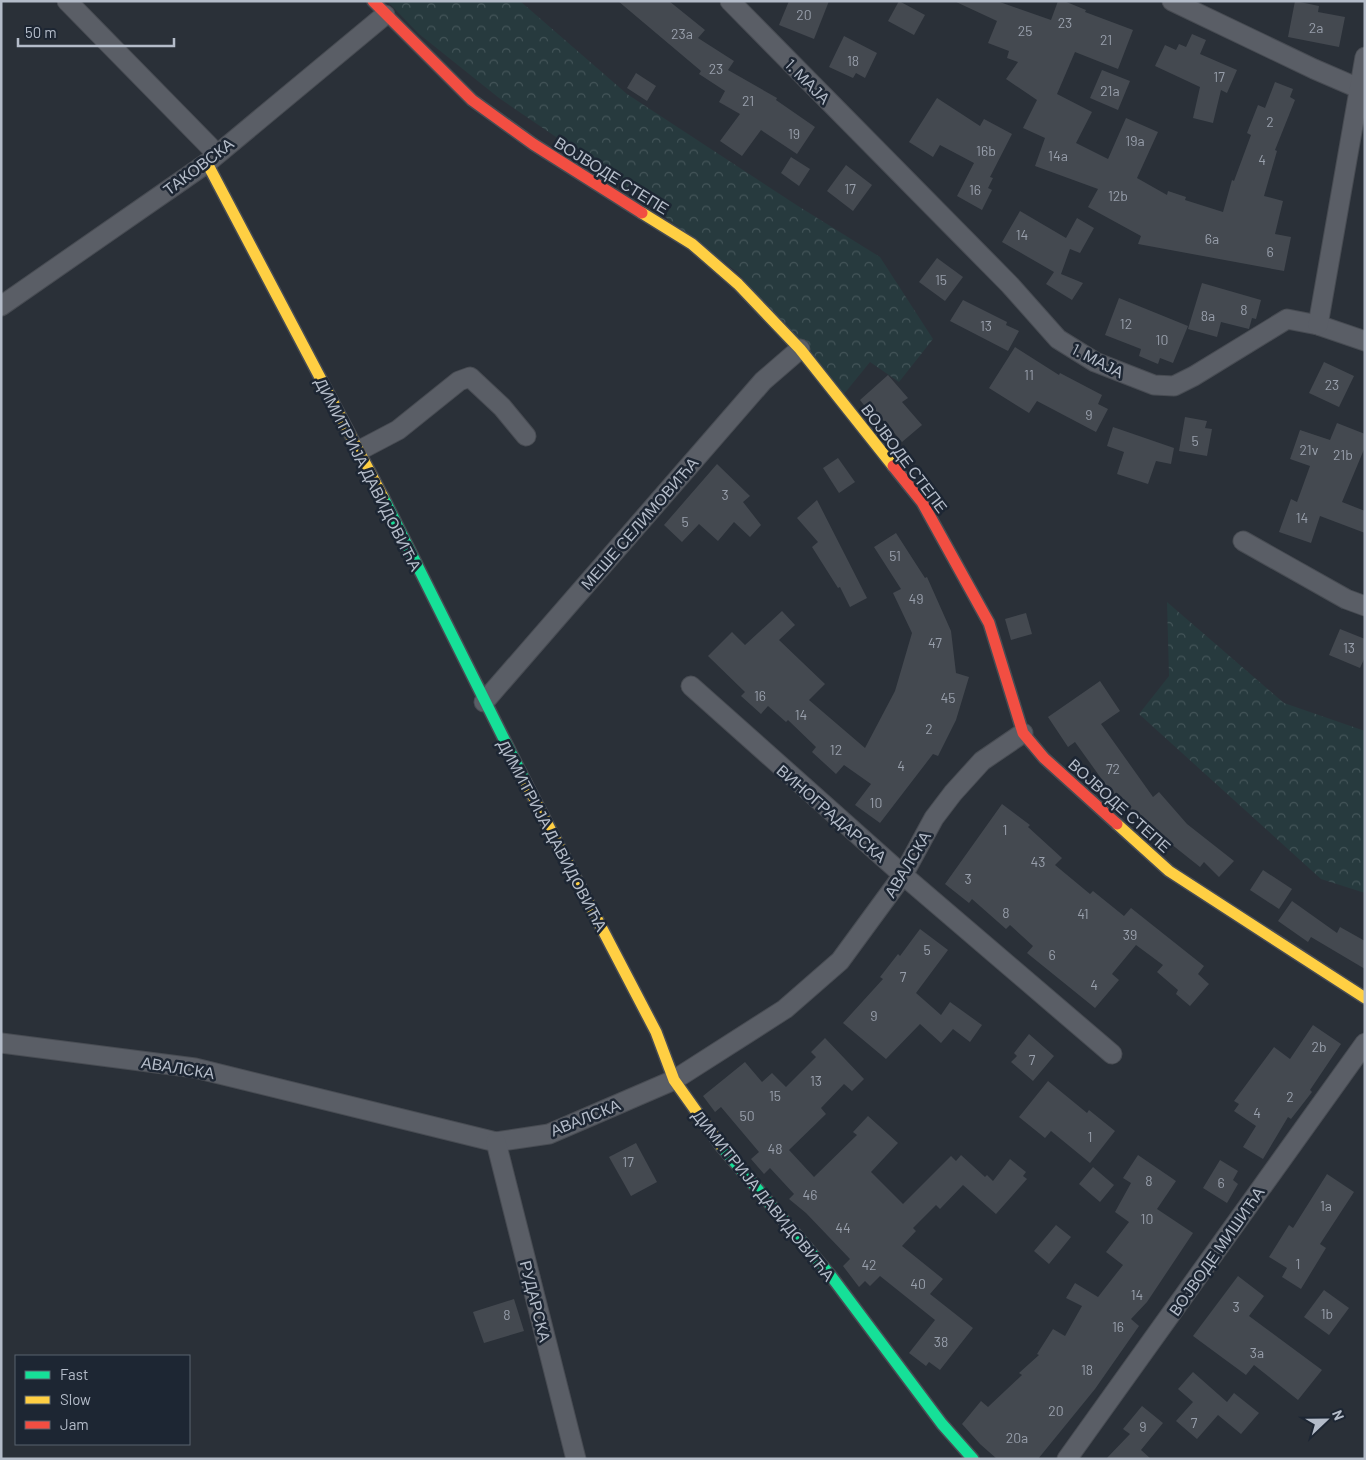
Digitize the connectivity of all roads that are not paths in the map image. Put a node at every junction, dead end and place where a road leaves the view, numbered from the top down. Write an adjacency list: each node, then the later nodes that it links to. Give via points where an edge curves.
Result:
1 (67, 1): 7 (street, ДИМИТРИЈА ДАВИДОВИЋА)
2 (730, 1): 9 (street, 1. МАЈА, via 1010,285 1058,339 1095,362 1154,385 1174,386 1286,319)
3 (1172, 1): 6 (street)
4 (379, 8): 7 (street, ТАКОВСКА); 11 (street, ВОЈВОДЕ СТЕПЕ, via 472,100 533,144 692,244 738,284)
5 (1365, 57): 6 (street)
6 (1363, 91): 9 (street)
7 (211, 158): 8 (street, ТАКОВСКА); 13 (street, ДИМИТРИЈА ДАВИДОВИЋА)
8 (1, 306)
9 (1318, 326): 10 (street, 1. МАЈА)
10 (1365, 341)
11 (800, 349): 17 (street, МЕШЕ СЕЛИМОВИЋА, via 763,381); 18 (street, ВОЈВОДЕ СТЕПЕ, via 922,502 936,526 988,623)
12 (526, 436): 13 (street, via 502,407 470,377 459,381 398,430)
13 (360, 450): 17 (street, ДИМИТРИЈА ДАВИДОВИЋА)
14 (1243, 542): 15 (street, via 1346,599)
15 (1365, 606)
16 (691, 686): 19 (street, ВИНОГРАДАРСКА)
17 (484, 702): 24 (street, ДИМИТРИЈА ДАВИДОВИЋА, via 656,1032)
18 (1023, 733): 19 (street, АВАЛСКА, via 982,761 953,792 934,818); 20 (street, ВОЈВОДЕ СТЕПЕ, via 1044,758 1169,871)
19 (903, 875): 23 (street, ВИНОГРАДАРСКА); 24 (street, АВАЛСКА, via 833,967 785,1009)
20 (1365, 998)
21 (1, 1043): 25 (street, АВАЛСКА, via 195,1068)
22 (1365, 1043): 28 (street, ВОЈВОДЕ МИШИЋА)
23 (1112, 1054)
24 (674, 1080): 25 (street, АВАЛСКА, via 549,1134); 27 (street, ДИМИТРИЈА ДАВИДОВИЋА, via 714,1138 831,1276 942,1424)
25 (496, 1142): 26 (street, РУДАРСКА)
26 (576, 1459)
27 (973, 1459)
28 (1067, 1459)

